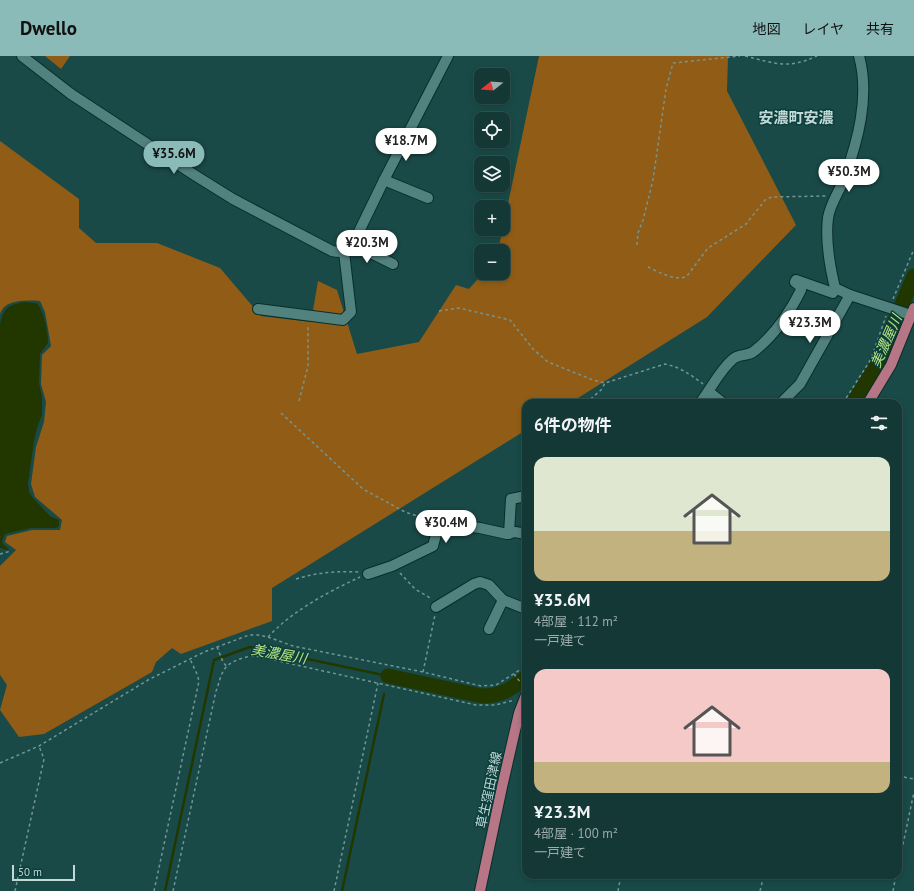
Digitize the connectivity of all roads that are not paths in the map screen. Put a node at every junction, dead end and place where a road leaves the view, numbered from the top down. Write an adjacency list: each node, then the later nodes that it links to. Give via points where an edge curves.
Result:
1 (22, 56): 7 (street, via 71,94 233,199 332,251)
2 (448, 56): 4 (street)
3 (859, 56): 9 (street, via 863,82 861,117 848,168 835,196 827,226)
4 (384, 180): 5 (street); 6 (street)
5 (428, 198)
6 (353, 244): 7 (street); 8 (street)
7 (344, 252): 11 (street, via 351,312 343,320)
8 (393, 264)
9 (835, 288): 10 (street); 13 (street, via 833,293 796,280 801,290 790,311 751,353 733,358)
10 (850, 295): 12 (street); 16 (street, via 800,384)
11 (258, 309)
12 (911, 313): 17 (main road, via 891,364)
13 (710, 390): 14 (street); 15 (street)
14 (703, 399)
15 (719, 399)
16 (785, 399)
17 (870, 399)
18 (522, 497): 20 (street, via 511,499)
19 (522, 533): 20 (street)
20 (509, 534): 21 (street, via 439,523 433,546 392,566)
21 (368, 574)
22 (503, 600): 23 (street, via 489,585 480,582); 24 (street); 25 (street)
23 (436, 607)
24 (522, 607)
25 (489, 629)
26 (522, 706): 27 (main road, 草生窪田津線)
27 (480, 891)

